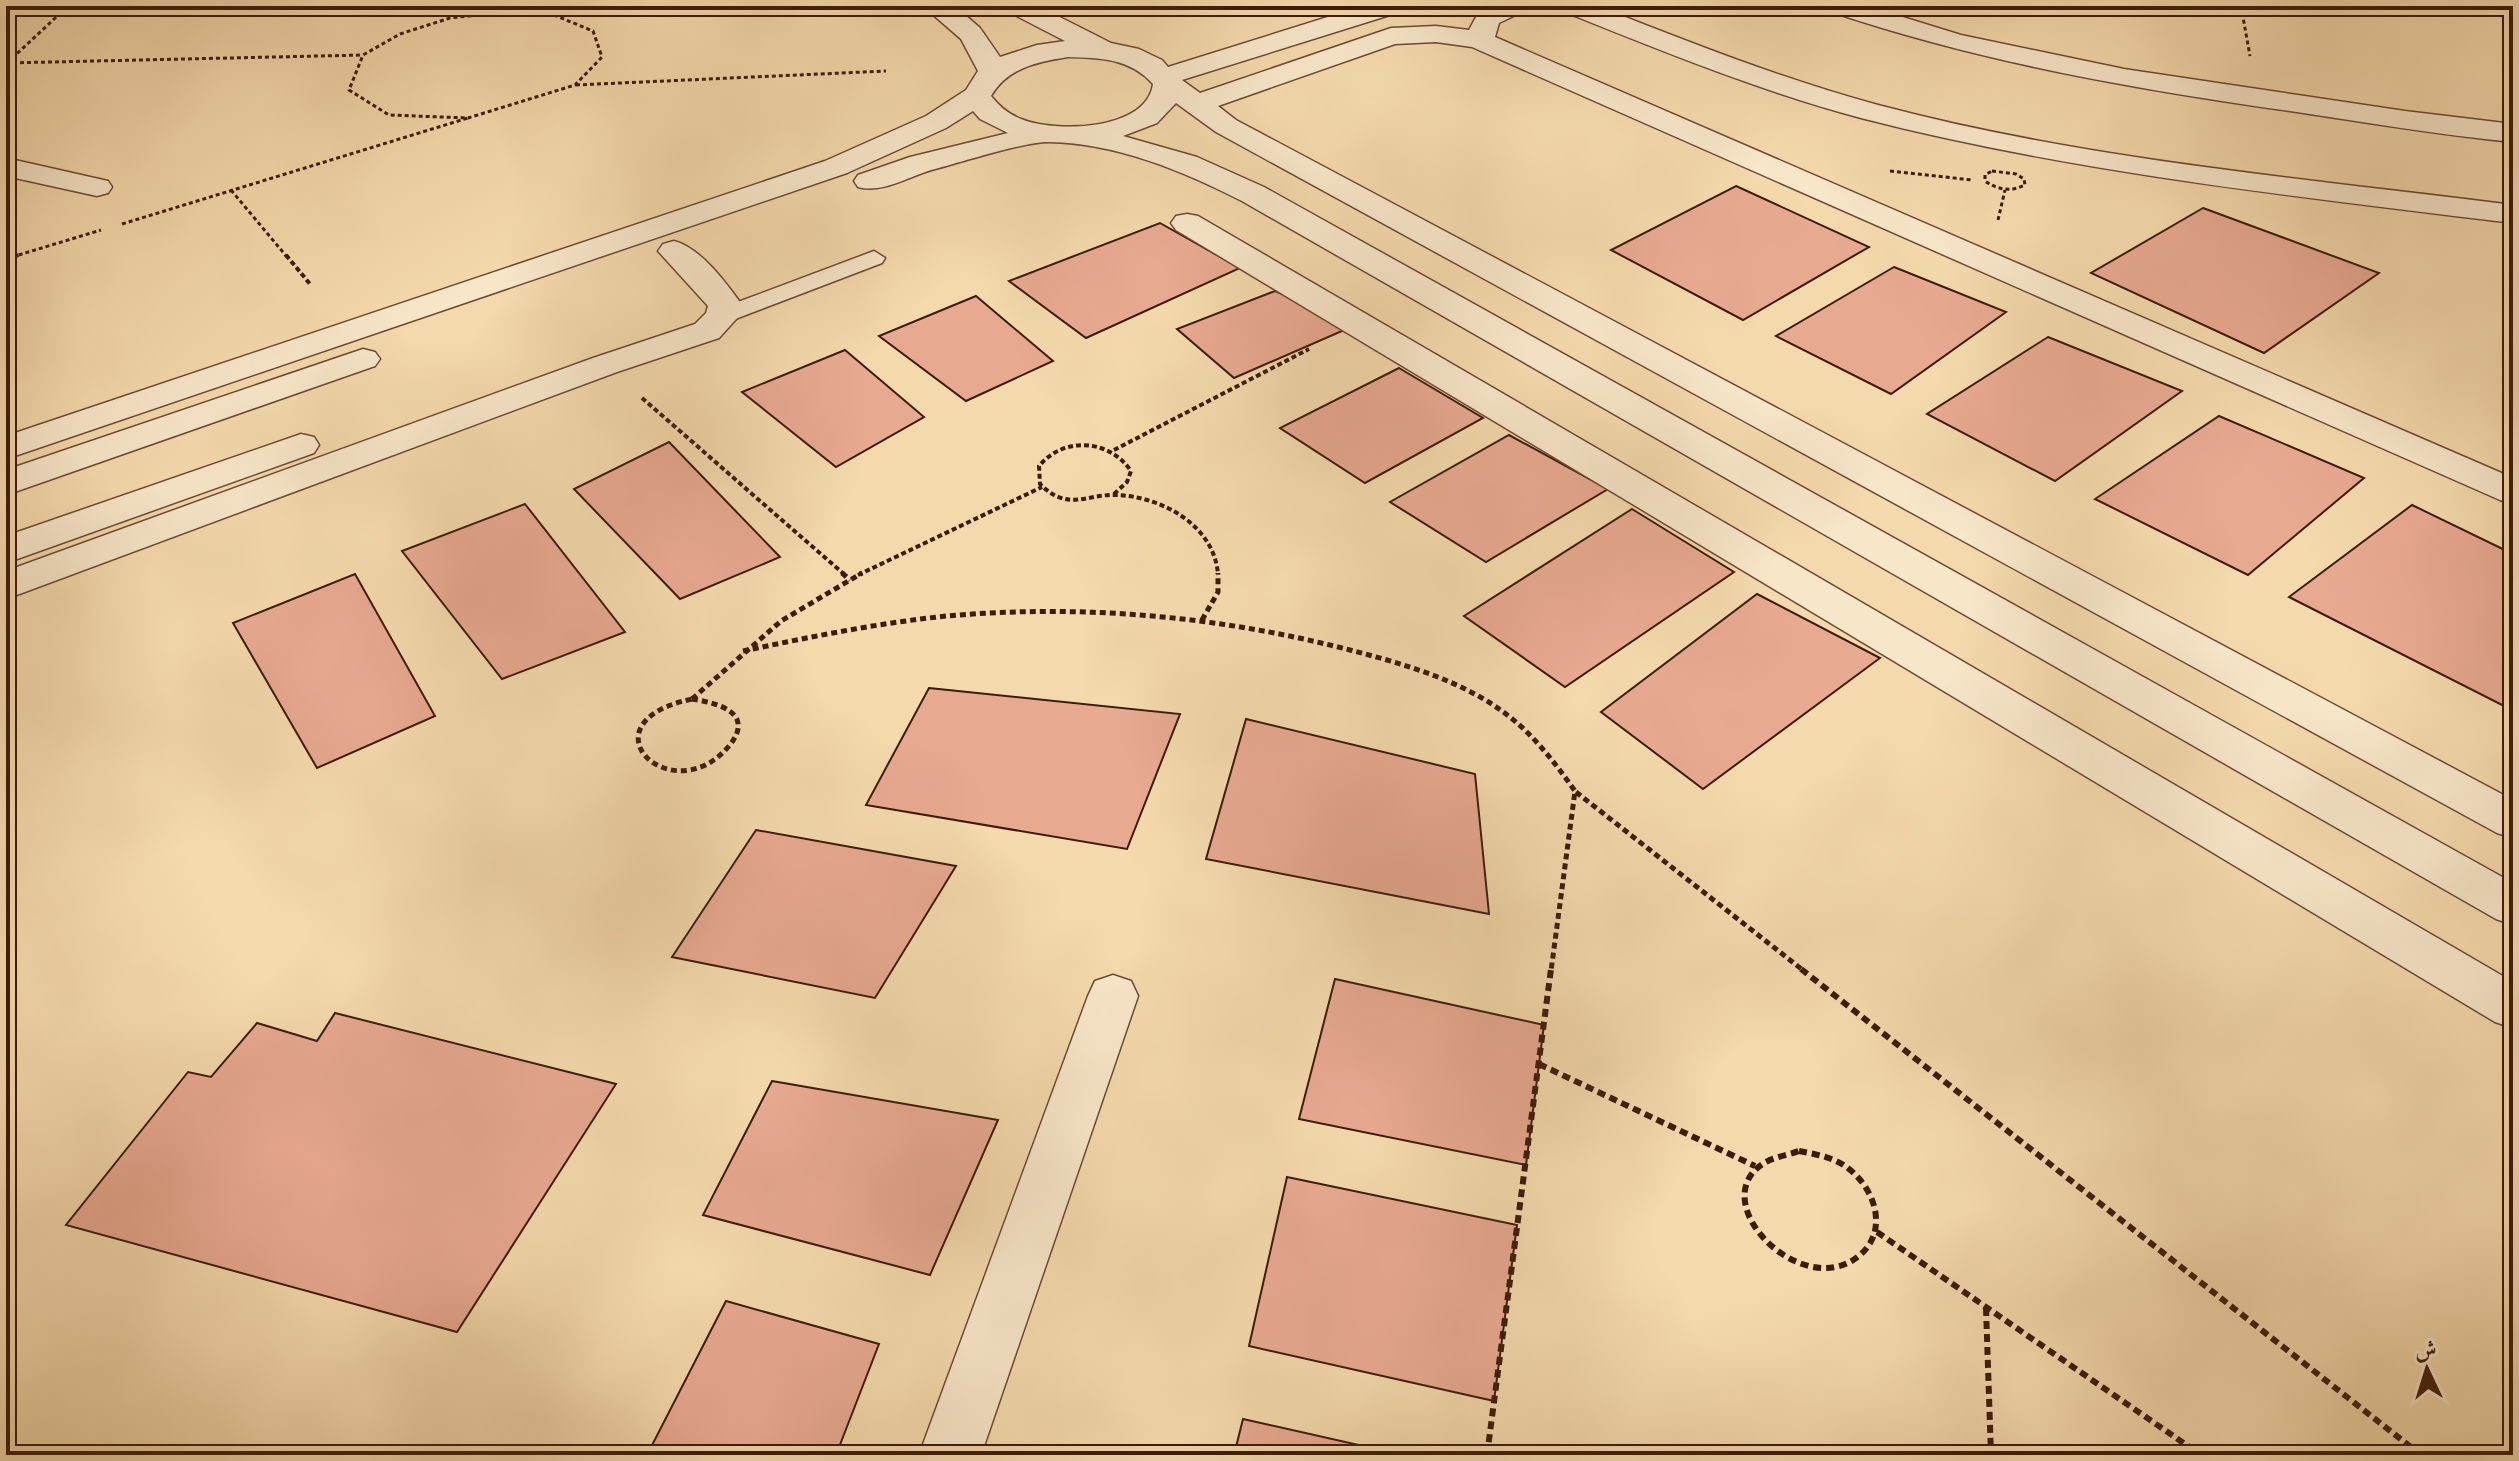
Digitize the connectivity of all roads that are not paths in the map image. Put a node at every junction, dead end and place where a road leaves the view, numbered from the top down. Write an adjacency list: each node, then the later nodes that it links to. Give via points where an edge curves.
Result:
1 (936, 6): 12 (street, via 959,19 981,43)
2 (1018, 6): 10 (street)
3 (1391, 6): 9 (street)
4 (1513, 6): 8 (street, via 1490,17 1480,29)
5 (1574, 6): 18 (street, via 1752,76 1952,132 2128,164)
6 (1841, 6): 14 (street, via 1995,51 2120,77)
7 (1909, 6): 14 (street, via 2008,39 2118,63)
8 (1481, 41): 11 (street, via 1420,32 1391,36); 27 (street)
9 (1269, 44): 11 (street); 13 (street)
10 (1103, 50): 12 (street, via 1022,57); 13 (street, via 1150,65)
11 (1310, 64): 13 (street)
12 (984, 84): 15 (street, via 982,109 996,120); 25 (street, via 936,122 836,167)
13 (1175, 88): 15 (street, via 1144,117 1112,129); 30 (street, via 1226,126)
14 (2508, 122)
15 (1058, 134): 20 (street, via 921,163); 22 (street, via 1140,147 1201,167)
16 (6, 167): 17 (street)
17 (97, 187)
18 (2513, 214)
19 (1187, 223): 24 (street)
20 (674, 251): 23 (street); 26 (street)
21 (874, 258): 23 (lane)
22 (1439, 299): 24 (street); 31 (street)
23 (720, 307): 28 (street); 29 (street, via 707,331)
24 (1365, 328): 33 (street)
25 (6, 448)
26 (6, 483)
27 (2513, 492)
28 (6, 550)
29 (6, 586)
30 (2513, 821)
31 (2513, 906)
32 (1113, 996): 34 (street)
33 (2513, 1007)
34 (950, 1455)

